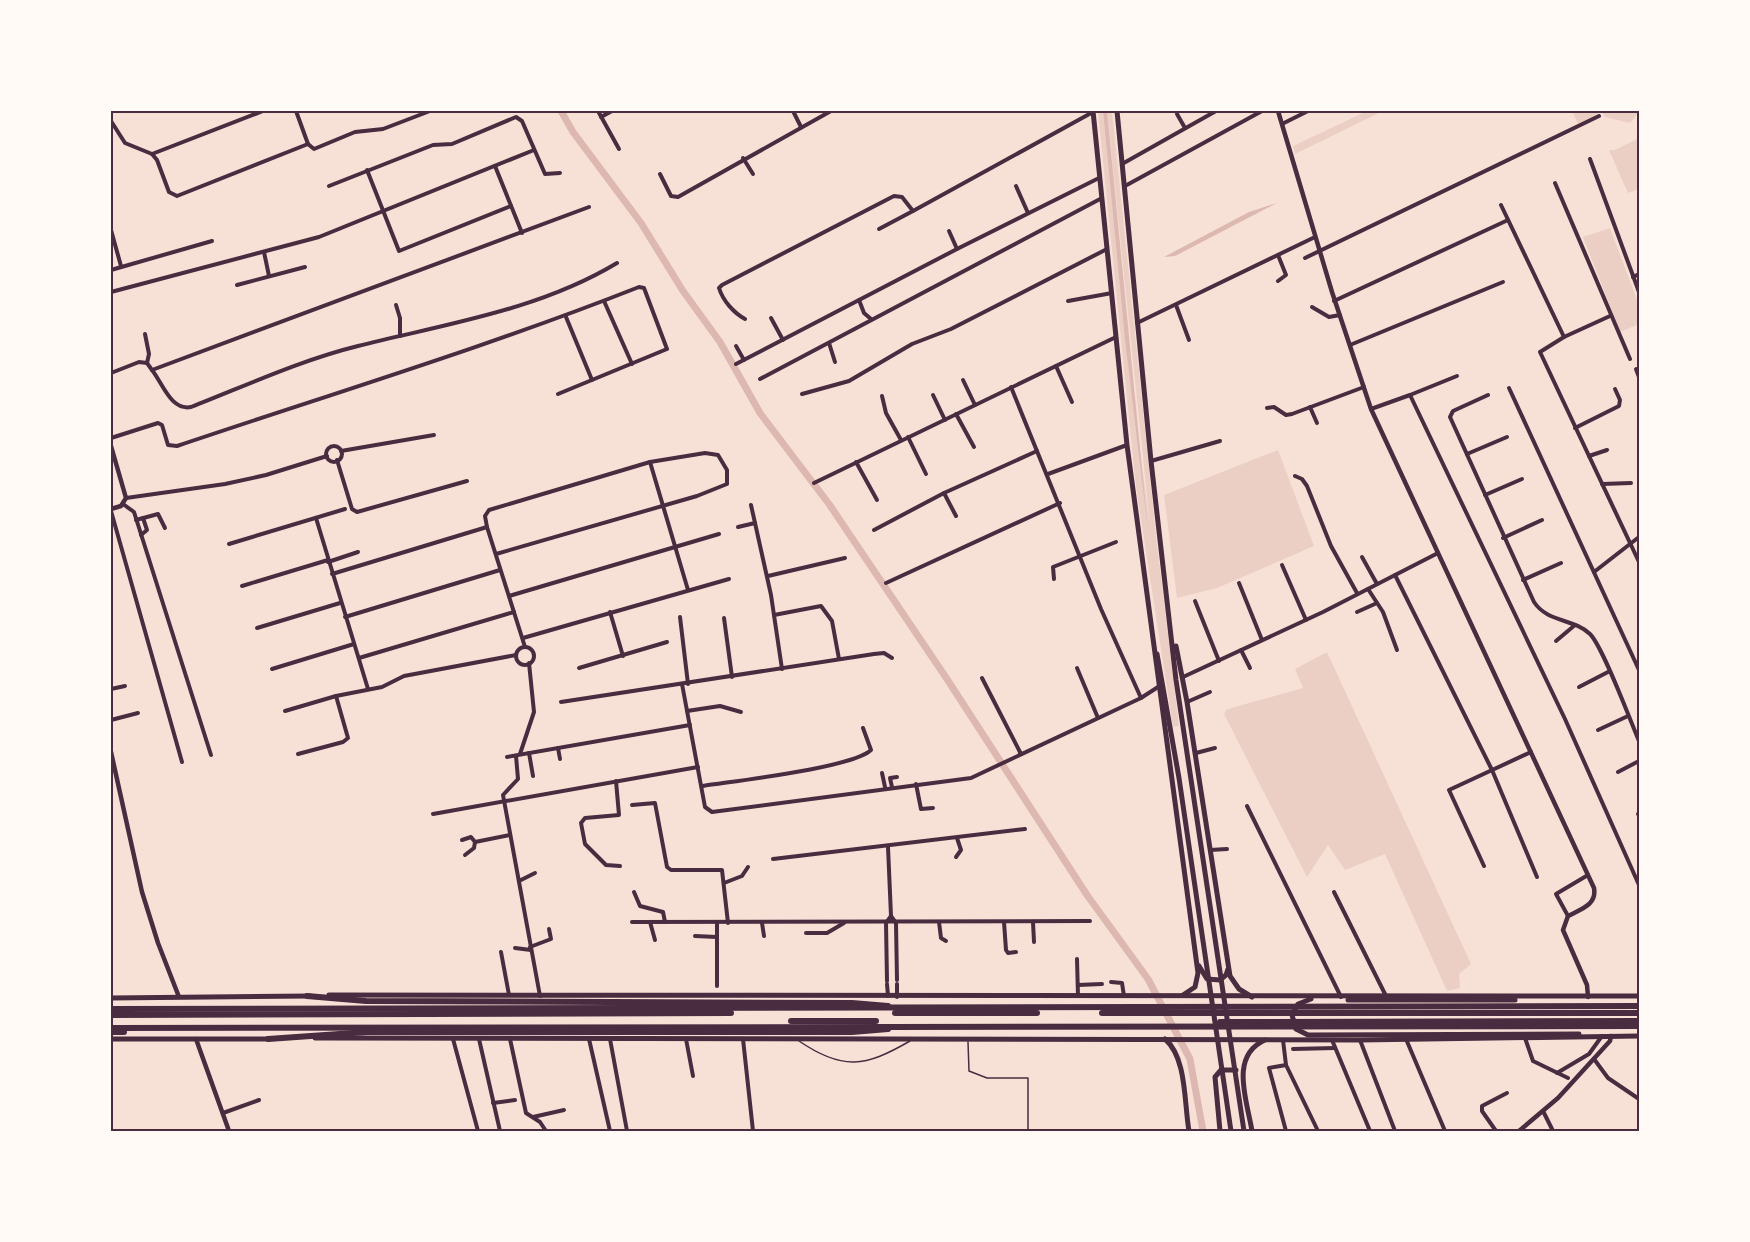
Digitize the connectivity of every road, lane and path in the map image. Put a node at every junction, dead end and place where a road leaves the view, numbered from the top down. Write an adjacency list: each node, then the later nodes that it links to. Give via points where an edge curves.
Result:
1 (263, 111): 24 (street)
2 (296, 111): 21 (street)
3 (430, 111): 21 (street, via 318,147)
4 (598, 111): 16 (street)
5 (612, 111): 16 (street)
6 (793, 111): 19 (street)
7 (831, 111): 19 (street)
8 (1117, 111): 27 (main road)
9 (1216, 111): 20 (street)
10 (1262, 111): 37 (street)
11 (1278, 111): 18 (street)
12 (1308, 111): 18 (street)
13 (1093, 112): 33 (main road); 42 (street)
14 (1177, 114): 20 (street)
15 (1599, 116): 54 (street)
16 (601, 117): 22 (street)
17 (111, 121): 24 (street, via 125,143)
18 (1282, 124): 50 (street)
19 (801, 127): 25 (street)
20 (1185, 128): 27 (street)
21 (308, 144): 24 (street, via 177,196 170,192)
22 (619, 149)
23 (534, 150): 28 (street); 29 (street, via 522,121 516,117 452,144 433,145); 30 (street, via 545,174)
24 (152, 154)
25 (744, 158): 31 (street, via 675,198); 32 (street)
26 (1590, 159): 64 (street)
27 (1122, 164): 37 (main road)
28 (495, 166): 40 (street); 43 (street)
29 (367, 170): 35 (street); 43 (street)
30 (560, 173)
31 (660, 174)
32 (753, 174)
33 (1100, 178): 38 (main road); 44 (street)
34 (1555, 183): 79 (street)
35 (329, 186)
36 (1016, 186): 44 (street)
37 (1124, 186): 84 (main road)
38 (1102, 198): 53 (main road); 83 (street)
39 (1501, 205): 45 (street)
40 (511, 206): 43 (street, via 400,251 396,250); 49 (street)
41 (589, 207): 49 (street)
42 (913, 211): 47 (street); 82 (street, via 902,197 894,196 722,285 719,288 731,309)
43 (382, 212): 55 (street, via 320,237)
44 (1028, 213): 52 (street)
45 (1508, 220): 74 (street); 88 (street)
46 (111, 230): 59 (street)
47 (879, 230)
48 (949, 231): 52 (street)
49 (522, 233): 102 (street)
50 (1315, 237): 54 (street); 56 (street)
51 (212, 241): 59 (street)
52 (957, 249): 71 (street)
53 (1107, 249): 70 (main road); 114 (street, via 912,344 849,381)
54 (1319, 251): 57 (street); 74 (street)
55 (264, 252): 63 (street); 68 (street)
56 (1278, 255): 65 (street, via 1286,275); 76 (street)
57 (1305, 258)
58 (617, 263): 86 (street, via 553,295)
59 (121, 267): 61 (street)
60 (305, 267): 63 (street)
61 (111, 270)
62 (1639, 274): 64 (street)
63 (269, 276): 67 (street)
64 (1633, 277): 69 (street)
65 (1278, 281)
66 (1503, 282): 92 (street)
67 (237, 285)
68 (111, 292)
69 (1639, 292)
70 (1112, 293): 73 (street); 87 (main road)
71 (859, 300): 83 (street); 89 (street)
72 (604, 301): 80 (street); 98 (street); 98 (street, via 639,287 646,291 668,348)
73 (1068, 301)
74 (1334, 301): 78 (street)
75 (396, 305): 86 (street)
76 (1176, 305): 84 (street); 90 (street)
77 (1312, 307): 78 (street, via 1329,317)
78 (1340, 315): 92 (street)
79 (1610, 316): 88 (street); 94 (street)
80 (566, 317): 107 (street); 131 (street, via 177,446 168,445 158,423)
81 (771, 318): 89 (street)
82 (746, 319)
83 (871, 319): 91 (street)
84 (1137, 323): 144 (main road)
85 (145, 334): 97 (street)
86 (400, 336): 102 (street, via 348,349 186,408 174,404)
87 (1116, 337): 100 (street); 134 (main road)
88 (1564, 337): 127 (street, via 1540,352)
89 (783, 340): 95 (street)
90 (1189, 340)
91 (829, 343): 96 (street); 106 (street)
92 (1350, 345): 110 (street)
93 (736, 346): 95 (street)
94 (1630, 359)
95 (744, 360): 99 (street)
96 (835, 362)
97 (147, 363): 102 (street); 103 (street)
98 (632, 364): 107 (street)
99 (736, 364)
100 (1056, 366): 109 (street); 119 (street)
101 (1636, 369): 105 (street)
102 (152, 370)
103 (111, 373)
104 (1457, 376): 116 (street)
105 (1639, 377)
106 (760, 379)
107 (592, 380): 113 (street)
108 (963, 380): 120 (street)
109 (1011, 387): 120 (street); 139 (street)
110 (1364, 387): 121 (street); 123 (street)
111 (1509, 388): 194 (street)
112 (1615, 389): 127 (street, via 1620,406)
113 (558, 394)
114 (802, 394)
115 (933, 395): 125 (street)
116 (1410, 395): 123 (street); 322 (street, via 1565,719)
117 (1488, 395): 140 (street, via 1450,414)
118 (882, 396): 132 (street, via 886,413)
119 (1072, 402)
120 (975, 405): 124 (street)
121 (1310, 407): 122 (street, via 1286,416 1276,407); 126 (street)
122 (1267, 408)
123 (1371, 409): 184 (street)
124 (956, 414): 125 (street); 136 (street)
125 (945, 420): 129 (street)
126 (1317, 423)
127 (1575, 428): 142 (street)
128 (434, 435): 138 (street)
129 (908, 437): 132 (street); 147 (street)
130 (1507, 437): 140 (street)
131 (111, 438)
132 (902, 440): 146 (street)
133 (1220, 441): 144 (street)
134 (1126, 445): 148 (street); 223 (main road)
135 (111, 446): 157 (street)
136 (974, 447)
137 (1607, 450): 142 (street)
138 (341, 451): 141 (street, via 333,446 327,450); 143 (street)
139 (1037, 451): 148 (street); 155 (street)
140 (1466, 454): 156 (street)
141 (327, 456): 143 (street, via 331,461); 157 (street, via 246,479)
142 (1589, 456): 154 (street)
143 (337, 460): 151 (street, via 357,513)
144 (1151, 461): 222 (main road)
145 (650, 462): 161 (street); 161 (street, via 705,453 718,455 727,470 727,484); 171 (street, via 489,510 485,516)
146 (856, 462): 152 (street); 158 (street)
147 (926, 474)
148 (1048, 474): 159 (street)
149 (1294, 476): 207 (street, via 1308,486 1331,546)
150 (1522, 479): 156 (street)
151 (467, 481)
152 (814, 483)
153 (1631, 483): 154 (street)
154 (1602, 484): 181 (street)
155 (944, 493): 165 (street); 174 (street)
156 (1485, 495): 178 (street)
157 (126, 498): 160 (street)
158 (877, 500)
159 (1060, 503): 186 (street); 201 (street)
160 (123, 504): 164 (street); 169 (street, via 134,512)
161 (663, 504): 182 (street); 185 (street)
162 (751, 505): 170 (street)
163 (345, 509): 167 (street)
164 (111, 510): 285 (street)
165 (956, 516)
166 (143, 518): 169 (street); 173 (street, via 158,514); 176 (street, via 147,530)
167 (316, 518): 180 (street); 189 (street)
168 (1542, 519): 178 (street)
169 (136, 520): 176 (street)
170 (755, 523): 172 (street); 197 (street)
171 (487, 527): 185 (street); 195 (street)
172 (738, 527)
173 (165, 528)
174 (874, 530)
175 (719, 534): 182 (street)
176 (141, 535): 280 (street)
177 (1639, 537): 181 (street)
178 (1503, 538): 200 (street)
179 (1116, 542): 186 (street)
180 (229, 544)
181 (1630, 544): 190 (street); 194 (street)
182 (675, 547): 206 (street); 208 (street)
183 (358, 552): 189 (street)
184 (1437, 553): 196 (street); 275 (street)
185 (496, 555): 193 (street)
186 (1080, 555): 199 (street, via 1053,567); 258 (street)
187 (1362, 557): 203 (street)
188 (845, 558): 197 (street)
189 (328, 561): 195 (street); 204 (street)
190 (1639, 562)
191 (1561, 563): 200 (street)
192 (1282, 566): 219 (street)
193 (500, 570): 208 (street); 216 (street)
194 (1594, 572): 244 (street)
195 (332, 574): 210 (street)
196 (1395, 575): 203 (street); 288 (street)
197 (768, 576): 215 (street)
198 (729, 579): 206 (street)
199 (1054, 579)
200 (1523, 580): 220 (street, via 1541,612)
201 (886, 583)
202 (1239, 583): 225 (street)
203 (1377, 584): 205 (street)
204 (242, 586)
205 (1368, 589): 207 (street); 211 (street)
206 (688, 590): 213 (street)
207 (1357, 593): 219 (street)
208 (509, 596): 212 (street)
209 (1194, 601): 237 (street)
210 (340, 603): 216 (street); 221 (street)
211 (1377, 603): 214 (street); 231 (street)
212 (514, 612): 224 (street); 234 (street)
213 (610, 612): 224 (street); 233 (street)
214 (1357, 612)
215 (774, 615): 236 (street, via 821,606 832,621); 243 (street)
216 (345, 616): 228 (street)
217 (680, 617): 250 (street)
218 (724, 618): 246 (street)
219 (1306, 620): 225 (street)
220 (1576, 624): 226 (street); 245 (street, via 1594,640)
221 (257, 628)
222 (1172, 633): 247 (main road); 436 (main road)
223 (1152, 635): 252 (main road); 435 (main road, via 1179,778)
224 (523, 638): 229 (street)
225 (1262, 640): 230 (street)
226 (1556, 641)
227 (667, 642): 233 (street)
228 (354, 644): 234 (street); 242 (street)
229 (525, 647): 232 (street); 238 (street, via 533,654)
230 (1241, 650): 237 (street); 241 (street)
231 (1397, 650)
232 (516, 655): 238 (street, via 519,663); 254 (street, via 411,674 382,687)
233 (623, 656): 239 (street)
234 (359, 658): 254 (street)
235 (892, 658): 236 (street, via 880,653)
236 (839, 659): 243 (street)
237 (1219, 661): 247 (street)
238 (529, 663): 281 (street, via 534,712)
239 (579, 668)
240 (1077, 668): 266 (street)
241 (1250, 668)
242 (272, 669)
243 (782, 669): 246 (street)
244 (1639, 670)
245 (1608, 672): 253 (street); 265 (street)
246 (732, 676): 250 (street)
247 (1183, 677): 260 (main road)
248 (982, 678): 279 (street)
249 (682, 684): 250 (street); 259 (street); 262 (street)
250 (688, 684)
251 (125, 686): 255 (street)
252 (1158, 687): 258 (street); 354 (main road)
253 (1579, 687)
254 (368, 688): 257 (street)
255 (111, 690)
256 (1210, 692): 260 (street)
257 (336, 696): 261 (street); 278 (street, via 348,738)
258 (1141, 698): 266 (street)
259 (561, 702)
260 (1187, 702): 277 (main road)
261 (285, 711)
262 (687, 711): 264 (street, via 720,706); 268 (street)
263 (138, 712): 267 (street)
264 (741, 712)
265 (1628, 716): 270 (street); 271 (street)
266 (1098, 718): 279 (street)
267 (111, 720)
268 (690, 725): 272 (street); 287 (street)
269 (863, 728): 295 (street, via 871,750 859,757 809,770)
270 (1598, 730)
271 (1639, 741)
272 (558, 748): 276 (street); 283 (street)
273 (1215, 748): 277 (street)
274 (111, 752): 286 (street)
275 (1531, 752): 288 (street); 318 (street)
276 (529, 753): 281 (street); 291 (street)
277 (1196, 753): 310 (main road)
278 (298, 754)
279 (1021, 754): 294 (street, via 971,778)
280 (211, 755)
281 (518, 755): 282 (street); 298 (street, via 518,779 504,792)
282 (507, 757)
283 (560, 759)
284 (1639, 761): 289 (street)
285 (182, 762)
286 (112, 763): 364 (street, via 142,892)
287 (698, 767): 293 (street); 295 (street)
288 (1492, 770): 315 (street, via 1449,790); 319 (street)
289 (1618, 772)
290 (882, 773): 297 (street)
291 (533, 776)
292 (897, 777): 296 (street, via 890,778)
293 (616, 781): 298 (street); 314 (street, via 619,815 585,818 581,823 585,844 606,866)
294 (916, 784): 296 (street); 301 (street, via 921,809)
295 (703, 786): 297 (street, via 705,807 712,812)
296 (892, 787): 297 (street)
297 (885, 788)
298 (504, 801): 302 (street); 304 (street)
299 (632, 805): 321 (street, via 655,803 671,870 719,868)
300 (1247, 806): 370 (street)
301 (933, 808)
302 (433, 814)
303 (1025, 829): 305 (street)
304 (510, 835): 307 (street); 320 (street)
305 (957, 838): 308 (street); 312 (street, via 961,850)
306 (462, 840): 307 (street, via 471,837)
307 (475, 842): 311 (street)
308 (888, 847): 313 (street); 325 (street)
309 (1227, 849): 310 (street)
310 (1210, 850): 353 (main road)
311 (465, 855)
312 (956, 856)
313 (773, 859)
314 (620, 866)
315 (1484, 866)
316 (748, 867): 321 (street, via 742,876)
317 (535, 873): 320 (street)
318 (1588, 875): 326 (street, via 1594,900); 326 (street, via 1556,894)
319 (1537, 877)
320 (519, 881): 349 (street)
321 (724, 884): 335 (street)
322 (1639, 885)
323 (634, 892): 330 (street, via 640,906 663,912)
324 (1334, 892): 371 (street)
325 (891, 916): 338 (street); 339 (street)
326 (1568, 916): 372 (street, via 1564,935 1587,985)
327 (1090, 921): 334 (street)
328 (632, 922): 329 (street)
329 (650, 922): 330 (street); 345 (street)
330 (665, 922): 331 (street)
331 (717, 922): 335 (street); 344 (street)
332 (939, 922): 333 (street); 339 (street); 346 (street, via 941,938)
333 (1004, 922): 334 (street); 351 (street, via 1006,950)
334 (1033, 922): 347 (street)
335 (728, 923): 336 (street)
336 (762, 923): 337 (street); 343 (street)
337 (844, 923): 338 (street); 341 (street, via 827,933)
338 (886, 923): 339 (street); 365 (street)
339 (896, 923): 366 (street)
340 (549, 929): 349 (street, via 551,939)
341 (806, 933)
342 (695, 936): 344 (street)
343 (764, 936)
344 (717, 937): 358 (street)
345 (655, 940)
346 (946, 941)
347 (1034, 942)
348 (515, 948): 349 (street)
349 (531, 948): 361 (street)
350 (501, 952): 359 (street)
351 (1016, 952)
352 (1077, 959): 357 (street)
353 (1228, 959): 354 (main road, via 1226,975 1220,980 1207,979); 369 (main road, via 1233,983)
354 (1197, 962): 362 (main road, via 1195,987)
355 (1111, 982): 368 (street, via 1124,986)
356 (1102, 984): 357 (street)
357 (1078, 985): 367 (street)
358 (717, 986)
359 (509, 995): 360 (main road); 361 (main road)
360 (307, 996): 364 (main road); 379 (main road, via 366,1001 852,1002)
361 (540, 996): 365 (main road)
362 (1180, 996): 368 (main road); 369 (main road)
363 (1639, 996): 372 (main road)
364 (179, 997): 373 (main road)
365 (888, 997): 366 (main road)
366 (897, 997): 367 (main road)
367 (1078, 997): 368 (main road)
368 (1124, 997)
369 (1252, 997): 370 (main road)
370 (1341, 997): 371 (main road)
371 (1386, 997): 372 (main road)
372 (1588, 997): 385 (main road, via 1487,1001 1310,999 1298,1004 1292,1020 1296,1029 1308,1035 1558,1032)
373 (111, 998)
374 (111, 1004): 377 (main road)
375 (1639, 1006): 377 (main road)
376 (111, 1009): 377 (main road)
377 (143, 1009)
378 (1639, 1013): 379 (main road)
379 (981, 1014): 380 (main road)
380 (111, 1015)
381 (1639, 1021): 382 (main road)
382 (981, 1022): 384 (main road); 394 (main road, via 852,1032 368,1032)
383 (1639, 1026): 384 (main road)
384 (111, 1028)
385 (1600, 1036): 386 (main road); 392 (main road); 412 (street, via 1590,1054)
386 (1611, 1036): 387 (main road); 410 (street)
387 (1639, 1036)
388 (794, 1038): 389 (main road); 389 (lane, via 820,1056 839,1062 872,1061); 401 (main road)
389 (916, 1038): 390 (main road)
390 (968, 1038): 391 (main road); 432 (lane, via 969,1071 987,1078 1028,1078)
391 (1164, 1038): 404 (main road); 433 (main road, via 1173,1046 1178,1062)
392 (1525, 1038): 402 (main road); 412 (street, via 1533,1061)
393 (196, 1039): 394 (main road); 403 (main road); 423 (street)
394 (268, 1039): 395 (main road)
395 (453, 1039): 396 (main road); 426 (street)
396 (479, 1039): 397 (main road); 420 (street)
397 (510, 1039): 398 (main road); 424 (street, via 524,1107)
398 (589, 1039): 399 (main road); 429 (street)
399 (610, 1039): 400 (main road); 430 (street)
400 (686, 1039): 401 (main road); 413 (street)
401 (743, 1039): 431 (street)
402 (1406, 1039): 407 (main road); 442 (street)
403 (111, 1040)
404 (1267, 1040): 405 (main road); 415 (main road, via 1247,1053)
405 (1283, 1040): 406 (main road); 411 (street)
406 (1332, 1040): 407 (main road); 408 (street)
407 (1360, 1040): 441 (street)
408 (1335, 1047): 409 (street); 440 (street)
409 (1293, 1049)
410 (1594, 1059): 417 (street, via 1608,1078); 422 (street)
411 (1286, 1065): 438 (street, via 1269,1068); 439 (street)
412 (1556, 1074): 414 (street)
413 (693, 1076)
414 (1568, 1078)
415 (1244, 1083): 434 (main road, via 1239,1071 1233,1068 1221,1070 1215,1077); 437 (main road)
416 (1508, 1093): 443 (street, via 1482,1106)
417 (1639, 1098)
418 (259, 1100): 423 (street)
419 (515, 1100): 420 (street)
420 (493, 1103): 427 (street)
421 (564, 1110): 424 (street)
422 (1543, 1111): 444 (street); 445 (street)
423 (223, 1113): 425 (street)
424 (530, 1118): 428 (street, via 540,1122)
425 (229, 1131)
426 (478, 1131)
427 (500, 1131)
428 (546, 1131)
429 (610, 1131)
430 (627, 1131)
431 (753, 1131)
432 (1028, 1131)
433 (1189, 1131)
434 (1220, 1131)
435 (1231, 1131)
436 (1244, 1131)
437 (1252, 1131)
438 (1286, 1131)
439 (1318, 1131)
440 (1370, 1131)
441 (1395, 1131)
442 (1445, 1131)
443 (1496, 1131)
444 (1519, 1131)
445 (1553, 1131)

